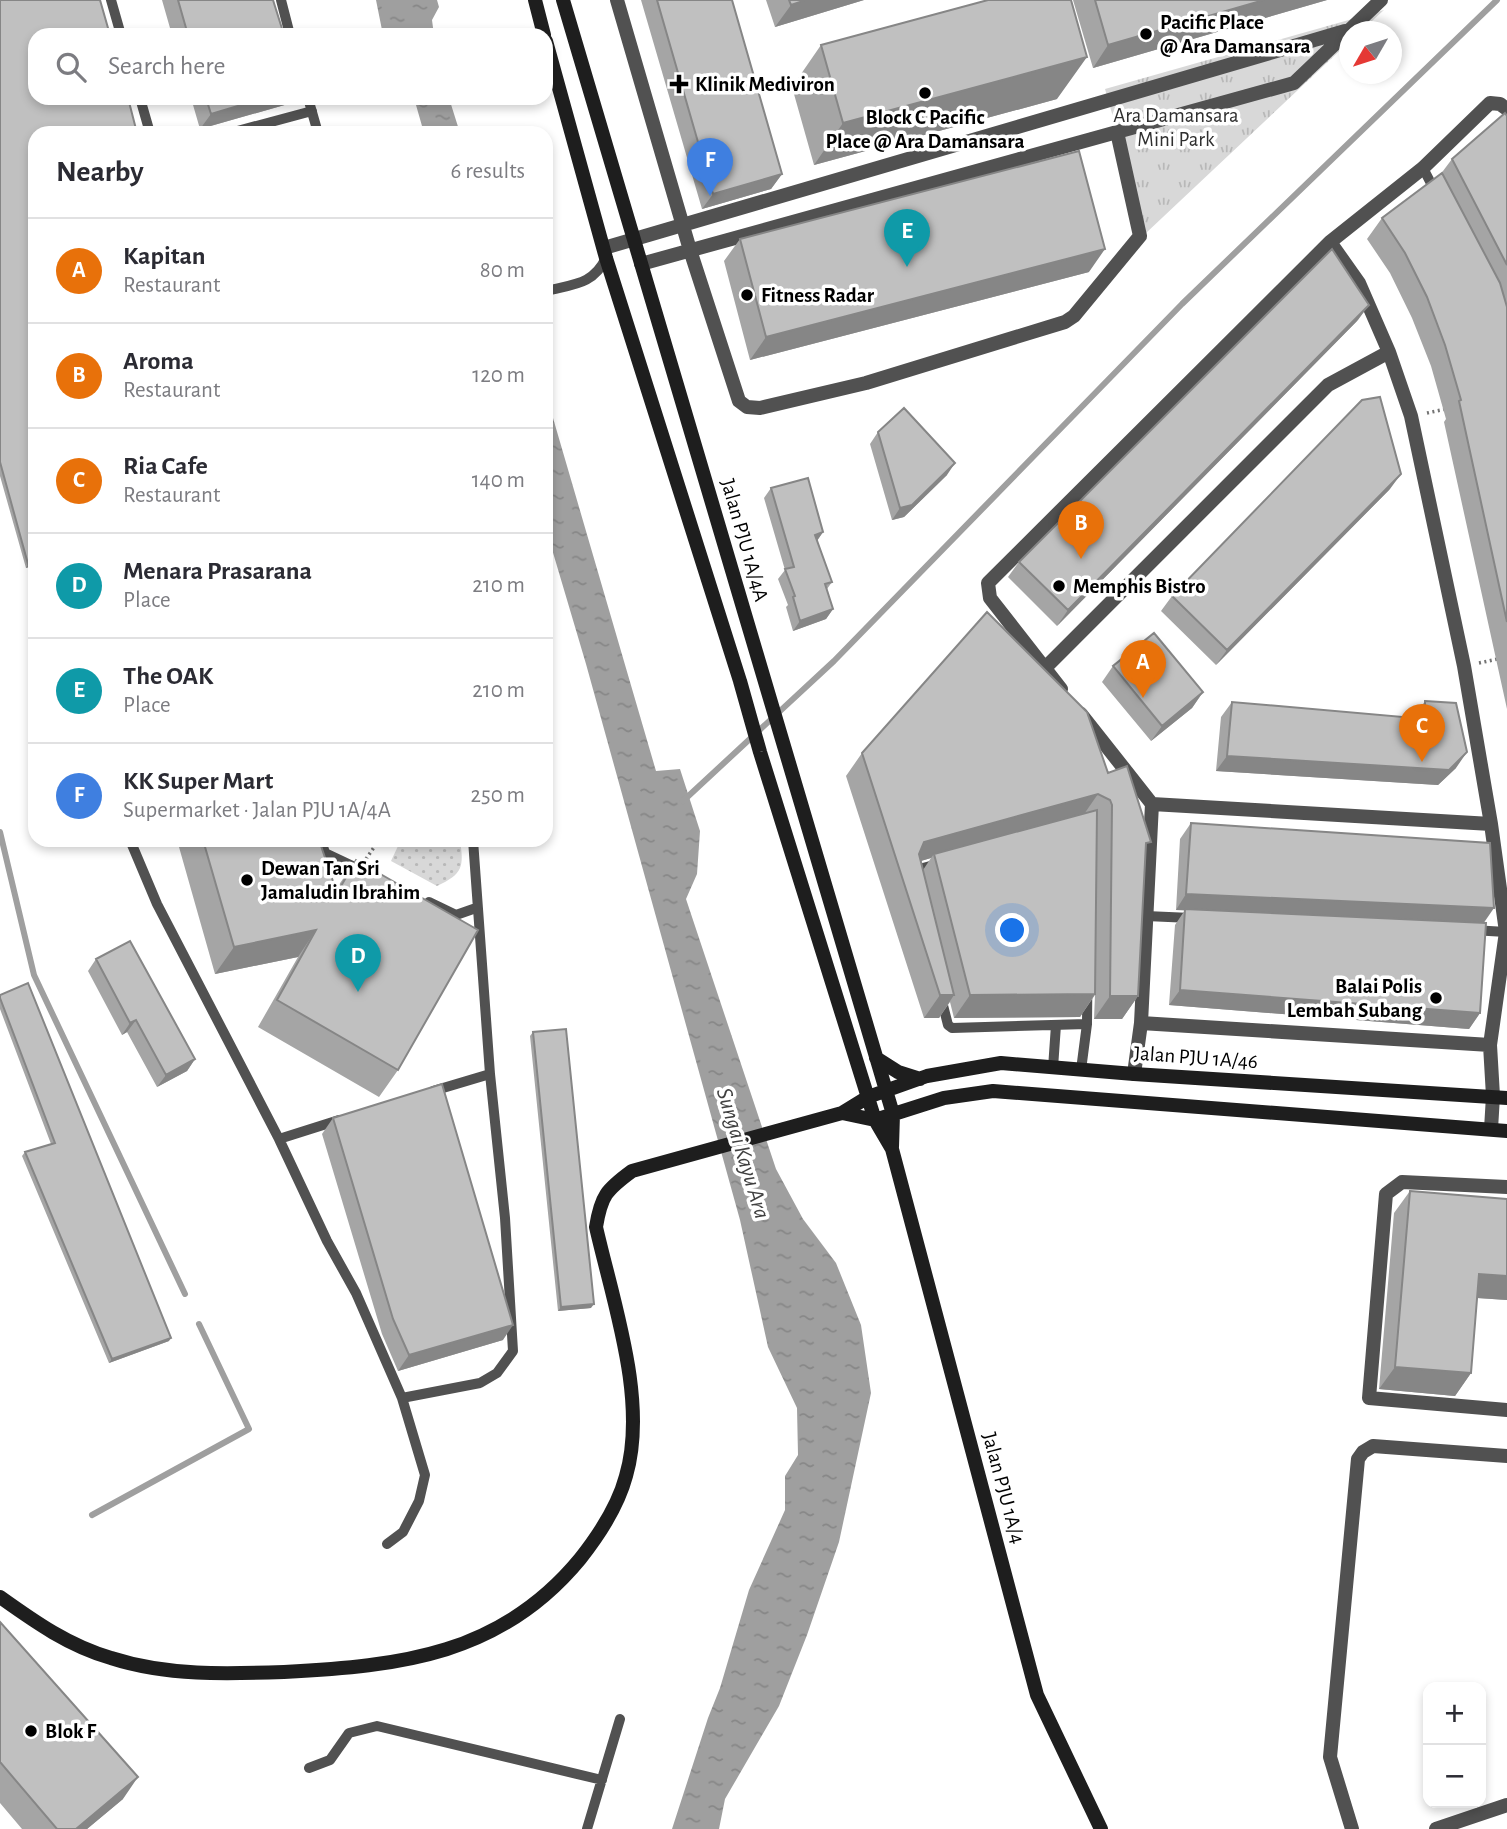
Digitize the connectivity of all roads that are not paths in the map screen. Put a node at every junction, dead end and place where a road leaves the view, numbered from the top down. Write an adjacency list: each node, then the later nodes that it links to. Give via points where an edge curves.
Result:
1 (111, 0): 8 (lane)
2 (281, 0): 9 (lane)
3 (535, 0): 10 (street)
4 (563, 0): 25 (street, Jalan PJU 1A/4A)
5 (617, 0): 24 (street)
6 (1381, 0): 7 (street)
7 (1359, 21)
8 (119, 28)
9 (288, 28)
10 (542, 28)
11 (1339, 33): 24 (street)
12 (1339, 40): 21 (street, via 1294,83)
13 (553, 66): 28 (street)
14 (142, 105): 18 (lane)
15 (310, 105): 17 (lane)
16 (1507, 109): 22 (street, via 1490,103)
17 (312, 111): 19 (lane); 20 (lane)
18 (148, 126)
19 (256, 126)
20 (315, 126)
21 (1117, 132): 27 (street); 27 (street, via 1140,236 1074,316 866,383 760,408 739,401)
22 (1423, 168): 23 (lane); 26 (street)
23 (1442, 205)
24 (684, 225): 25 (street); 27 (street)
25 (634, 240): 28 (street); 29 (street, Jalan PJU 1A/4A)
26 (1330, 242): 33 (street, via 1359,283); 34 (street, via 988,583 990,598)
27 (690, 250): 29 (street)
28 (605, 253): 30 (lane, via 601,269); 32 (street)
29 (641, 264): 51 (street, Jalan PJU 1A/4A)
30 (590, 280): 31 (lane); 32 (lane)
31 (553, 289)
32 (618, 289): 59 (street)
33 (1389, 352): 34 (street, via 1328,386); 36 (street, via 1411,416 1464,666)
34 (1045, 668): 35 (street)
35 (1152, 804): 36 (street); 43 (street)
36 (1491, 824): 46 (street)
37 (133, 847): 67 (lane, via 157,904)
38 (323, 847): 40 (lane, via 325,853)
39 (473, 847): 42 (lane)
40 (372, 875)
41 (420, 898): 42 (lane, via 456,915)
42 (476, 908): 54 (lane)
43 (1146, 916): 44 (lane); 47 (street)
44 (1202, 918)
45 (1464, 930): 46 (lane)
46 (1506, 932): 50 (street)
47 (1141, 1023): 50 (street); 55 (street)
48 (1087, 1024): 49 (lane); 49 (lane, via 1089,828 1084,824 912,871 948,1025); 53 (lane)
49 (1056, 1025): 52 (lane)
50 (1490, 1045): 60 (street)
51 (876, 1058): 56 (street); 57 (street, Jalan PJU 1A/4A)
52 (1053, 1068): 53 (street, Jalan PJU 1A/46); 56 (street, Jalan PJU 1A/46, via 1001,1063)
53 (1081, 1070): 55 (street, Jalan PJU 1A/46)
54 (490, 1074): 58 (lane); 70 (lane, via 513,1351 497,1373 480,1383)
55 (1134, 1074): 60 (street, Jalan PJU 1A/46)
56 (920, 1079): 57 (street, Jalan PJU 1A/46)
57 (886, 1091): 59 (street, Jalan PJU 1A/46); 62 (street, Jalan PJU 1A/4)
58 (424, 1094)
59 (868, 1097): 61 (street, Jalan PJU 1A/46); 64 (street, Jalan PJU 1A/4)
60 (1500, 1097): 65 (street)
61 (837, 1114): 64 (street); 74 (street, via 632,1171 606,1194 599,1205 596,1227 634,1405 626,1478 599,1533 582,1556 556,1585 511,1622 451,1649 412,1658 308,1670 201,1673 111,1659 72,1644)
62 (893, 1114): 64 (street); 65 (street, via 944,1098 993,1091); 68 (street, Jalan PJU 1A/4)
63 (345, 1119): 67 (lane)
64 (875, 1119): 68 (street, Jalan PJU 1A/4)
65 (1491, 1129): 66 (street)
66 (1507, 1131)
67 (279, 1139): 70 (lane)
68 (892, 1149): 80 (street, Jalan PJU 1A/4, via 1037,1695)
69 (1507, 1187): 71 (street, via 1402,1182 1387,1195 1369,1398)
70 (402, 1398): 73 (lane, via 425,1475 419,1501 403,1532)
71 (1507, 1410)
72 (1507, 1456): 81 (street, via 1373,1446 1358,1459 1330,1757)
73 (387, 1544)
74 (0, 1597)
75 (620, 1718): 77 (lane)
76 (309, 1768): 77 (lane, via 330,1760 349,1733 377,1726)
77 (602, 1780): 79 (lane)
78 (1507, 1805): 82 (street)
79 (587, 1829)
80 (1101, 1829)
81 (1352, 1829)
82 (1436, 1829)

